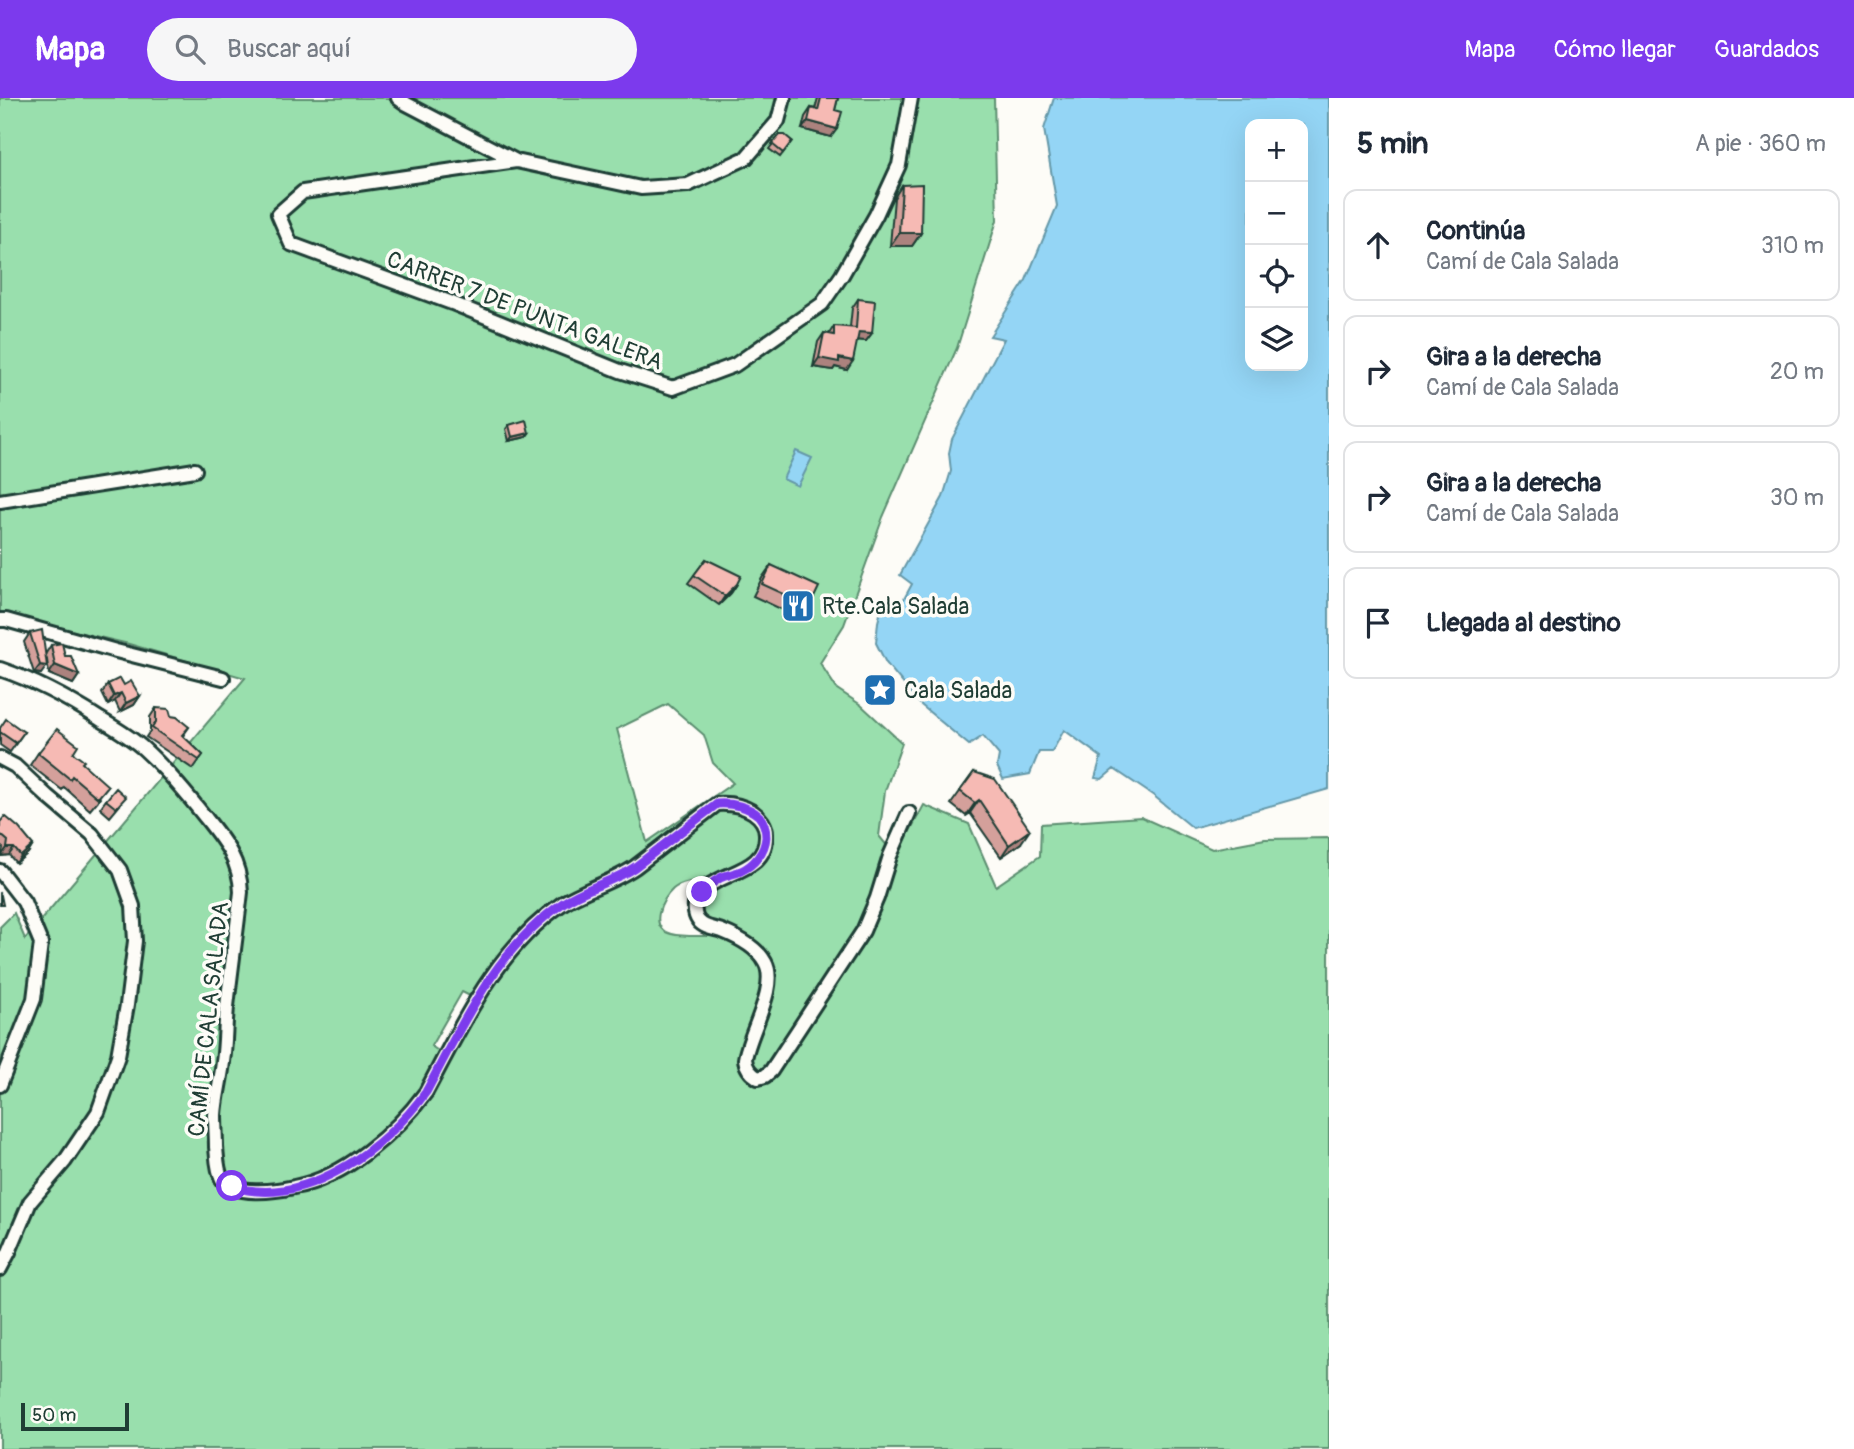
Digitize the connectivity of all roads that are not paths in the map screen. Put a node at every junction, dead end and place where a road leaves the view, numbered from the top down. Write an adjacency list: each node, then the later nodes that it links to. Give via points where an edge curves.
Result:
1 (398, 98): 4 (street)
2 (784, 98): 4 (street, via 778,121 746,158 688,185 641,188)
3 (911, 98): 4 (street, CARRER 7 DE PUNTA GALERA, via 899,165 876,215 822,304 735,365 673,388 291,244 278,214 303,192)
4 (516, 161)
5 (195, 470): 6 (street)
6 (0, 501)
7 (0, 620): 9 (street)
8 (0, 669): 11 (street, CAMÍ DE CALA SALADA, via 77,705 143,748 178,783 236,863 241,892 215,1115 221,1177 240,1189 266,1191 307,1184 338,1170 381,1140 426,1092 483,986 534,927 566,902 624,875 717,804 751,811 766,834 755,861 715,881 702,892 695,908 702,924 736,938 766,963 768,984 744,1059 753,1075 765,1076 863,931)
9 (223, 677)
10 (0, 758): 14 (street, via 92,834 120,870 133,905 135,942 118,1056 98,1112 30,1202)
11 (909, 813)
12 (0, 870): 13 (street, via 24,902 41,943 34,999)
13 (0, 1085)
14 (0, 1269)

